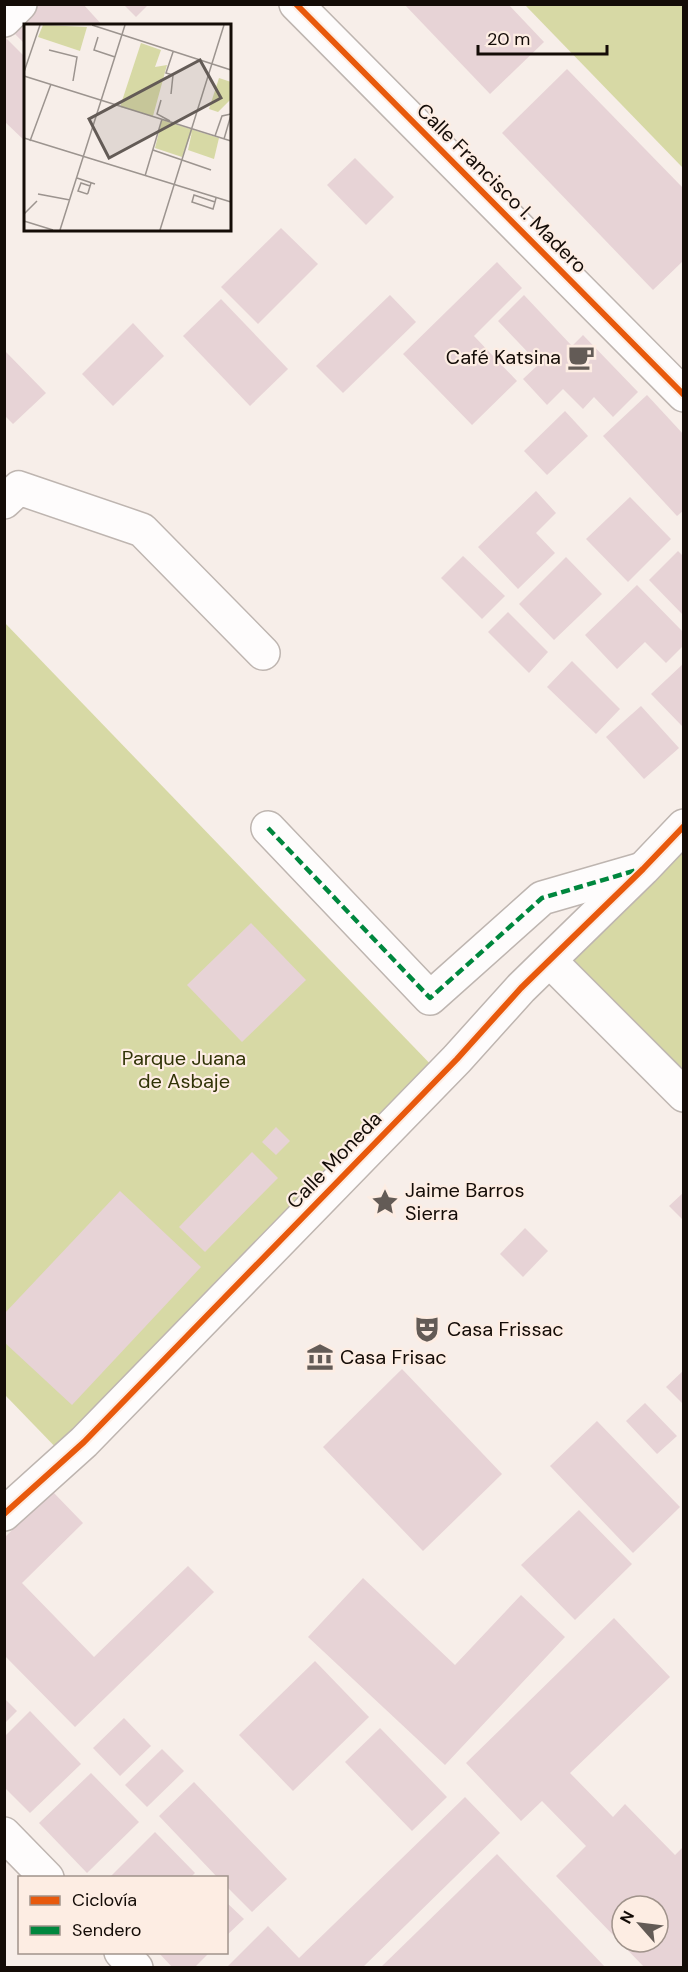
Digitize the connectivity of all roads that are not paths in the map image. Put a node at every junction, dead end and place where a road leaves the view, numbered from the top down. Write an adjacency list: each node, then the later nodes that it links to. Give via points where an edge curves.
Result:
1 (20, 4): 3 (street)
2 (296, 4): 4 (street, Calle Francisco I. Madero)
3 (4, 20)
4 (684, 395)
5 (4, 502): 6 (street, via 20,488 142,530)
6 (263, 653)
7 (684, 826): 9 (street, Calle Moneda)
8 (268, 828): 9 (street, via 430,998 542,898)
9 (643, 869): 10 (street, Calle Moneda)
10 (550, 961): 11 (street); 12 (street, Calle Moneda, via 84,1442)
11 (684, 1095)
12 (4, 1514)
13 (4, 1834): 14 (street)
14 (45, 1876)
15 (122, 1954): 16 (street)
16 (136, 1968)

